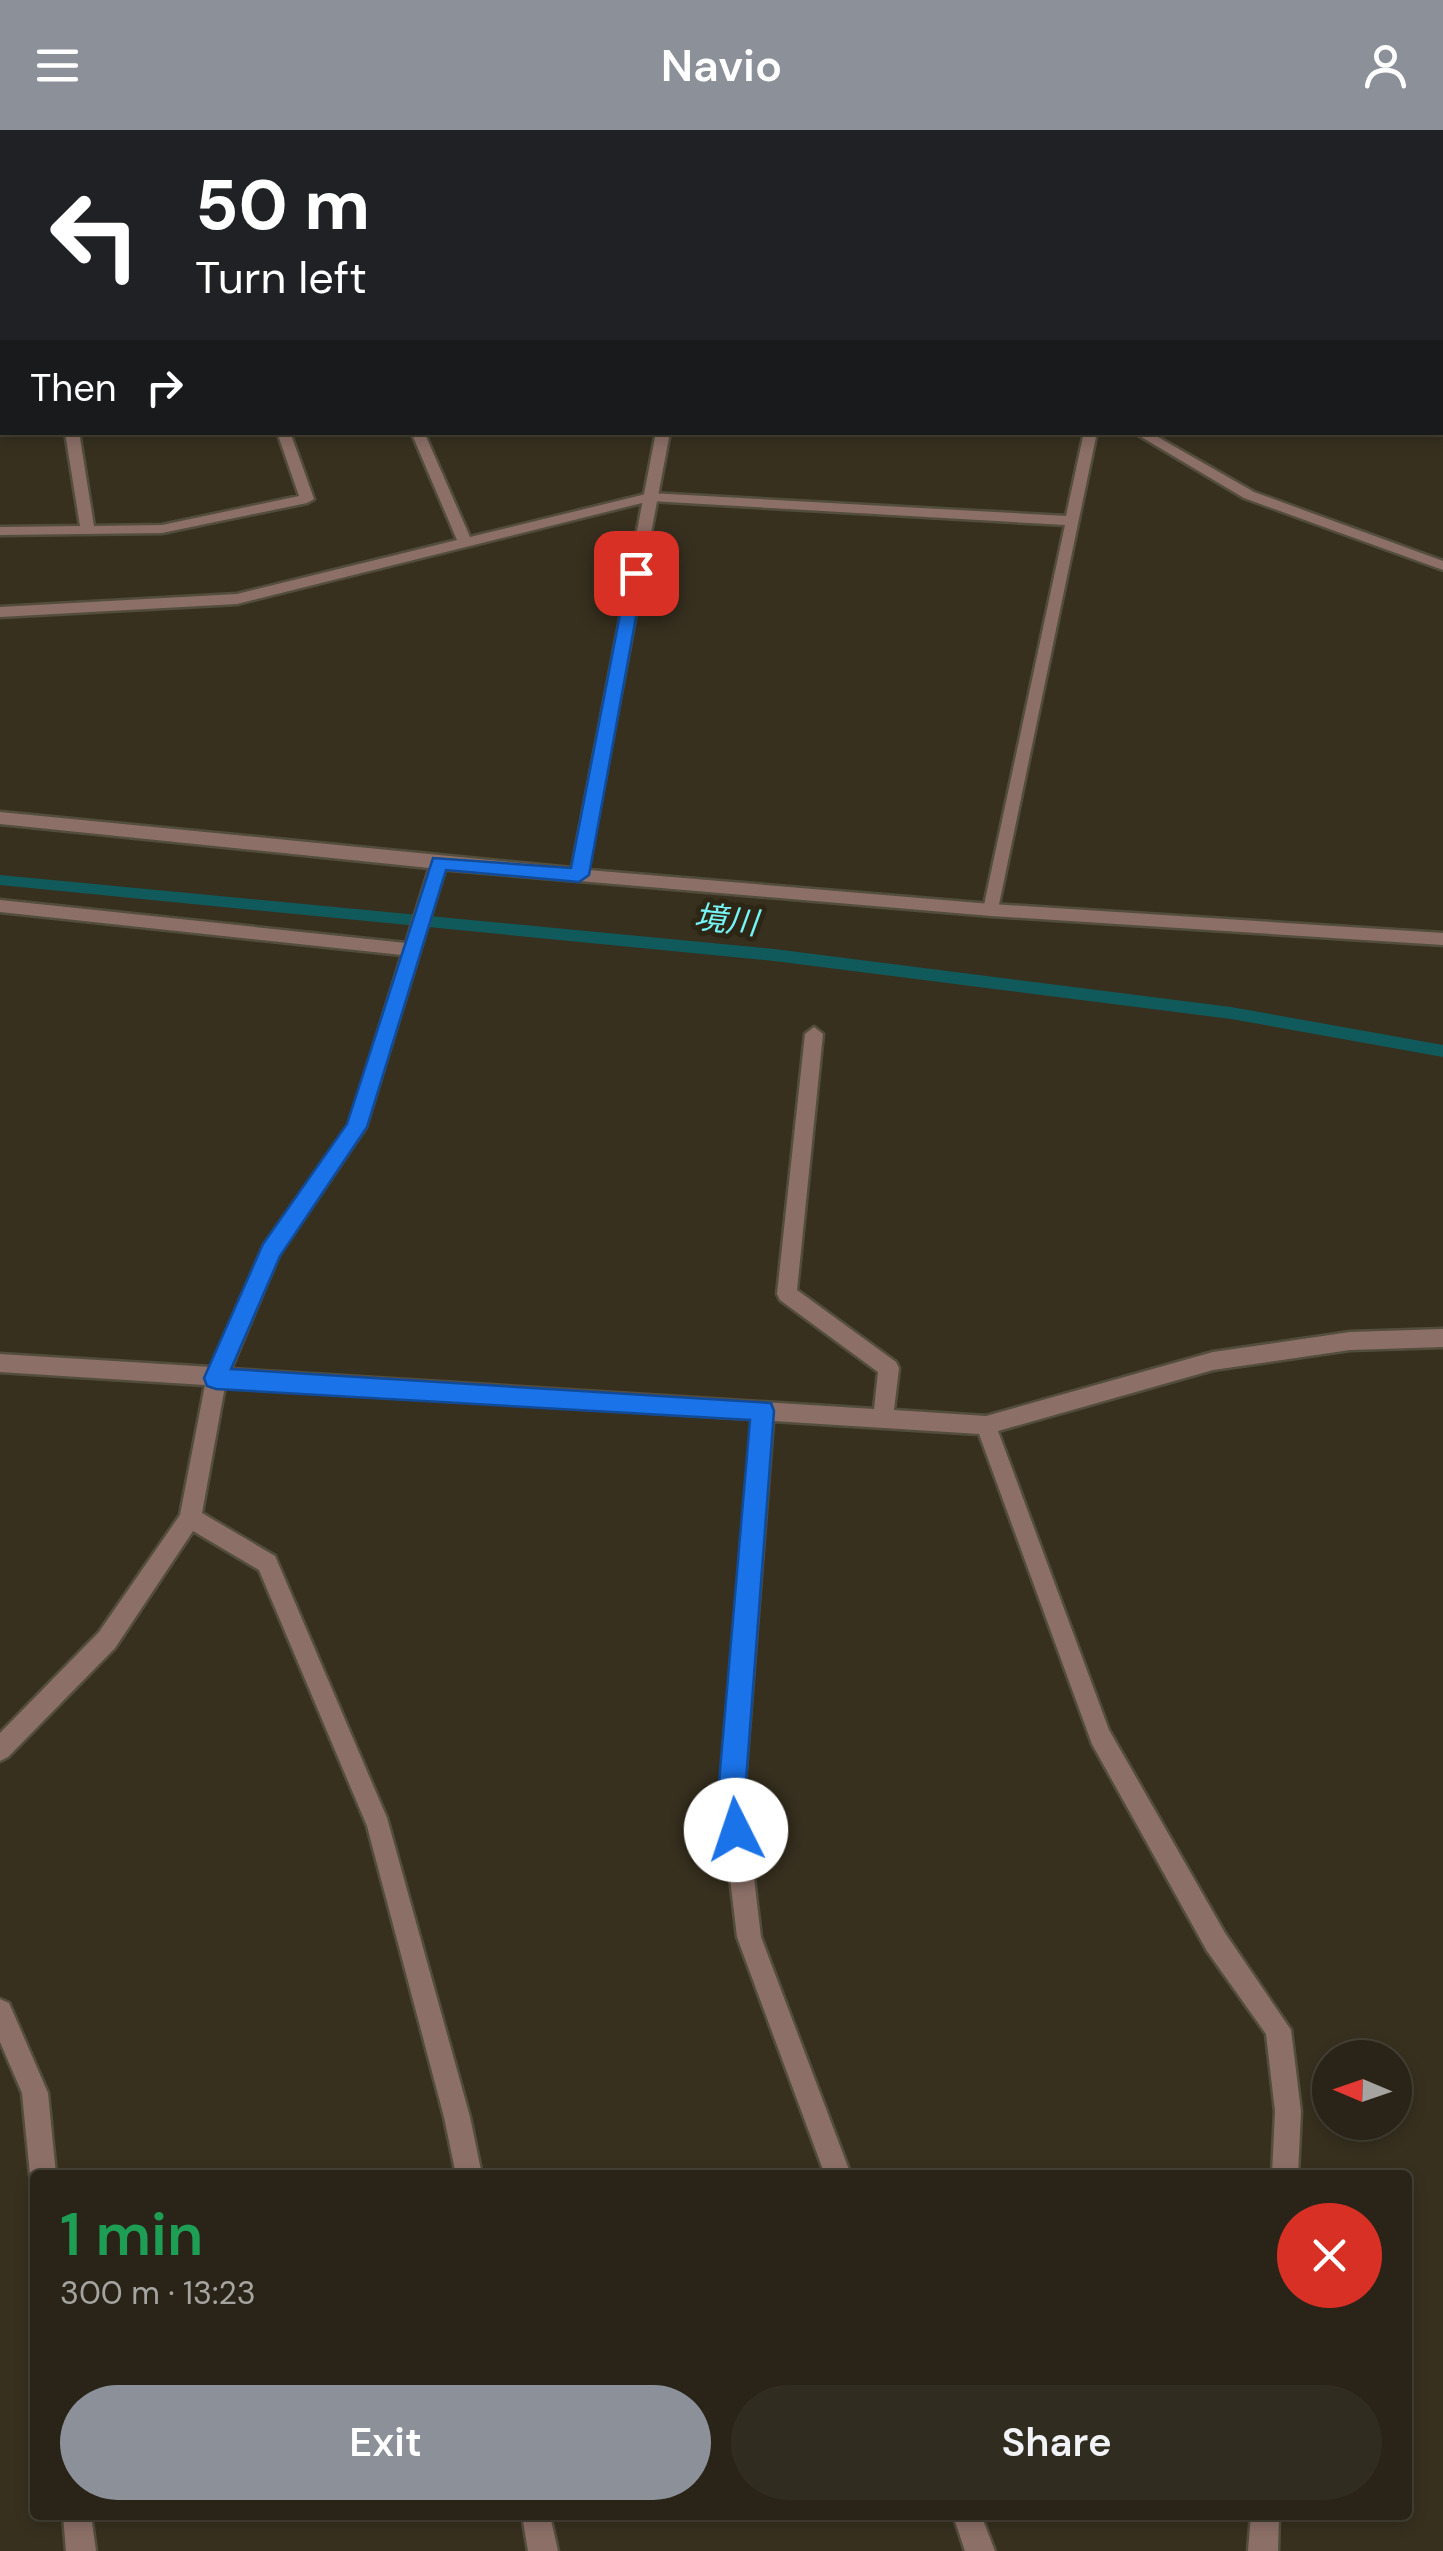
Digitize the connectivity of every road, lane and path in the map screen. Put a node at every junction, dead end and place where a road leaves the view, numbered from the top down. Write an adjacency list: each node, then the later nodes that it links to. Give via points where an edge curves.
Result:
1 (72, 435): 9 (street)
2 (283, 435): 9 (street, via 307,499 162,529)
3 (417, 435): 11 (street)
4 (662, 435): 7 (street)
5 (1090, 435): 8 (street)
6 (1144, 435): 12 (street, via 1250,495)
7 (650, 498): 8 (street); 11 (street); 16 (street)
8 (1073, 521): 18 (street)
9 (88, 530): 10 (street)
10 (0, 531)
11 (466, 546): 13 (street, via 237,599)
12 (1443, 566)
13 (0, 612)
14 (0, 818): 15 (street)
15 (439, 863): 16 (street); 20 (street)
16 (579, 875): 18 (street)
17 (0, 906): 20 (street)
18 (991, 910): 19 (street)
19 (1443, 939)
20 (412, 950): 24 (street, via 356,1127 271,1251)
21 (814, 1034): 26 (street, via 787,1294 889,1368)
22 (1443, 1338): 27 (street, via 1350,1341 1213,1362)
23 (0, 1363): 24 (street)
24 (216, 1378): 25 (street); 28 (street)
25 (762, 1411): 26 (street); 33 (street, via 732,1794 749,1937)
26 (883, 1419): 27 (street)
27 (986, 1425): 34 (street, via 1100,1736 1216,1942 1278,2030 1288,2111)
28 (190, 1518): 29 (street, via 107,1640); 32 (street, via 267,1562 379,1826)
29 (0, 1749)
30 (0, 2012): 31 (street, via 35,2093)
31 (43, 2170)
32 (468, 2170)
33 (836, 2170)
34 (1285, 2170)
35 (78, 2520): 39 (street)
36 (537, 2520): 40 (street)
37 (968, 2520): 41 (street)
38 (1266, 2520): 42 (street)
39 (81, 2551)
40 (543, 2551)
41 (980, 2551)
42 (1264, 2551)

